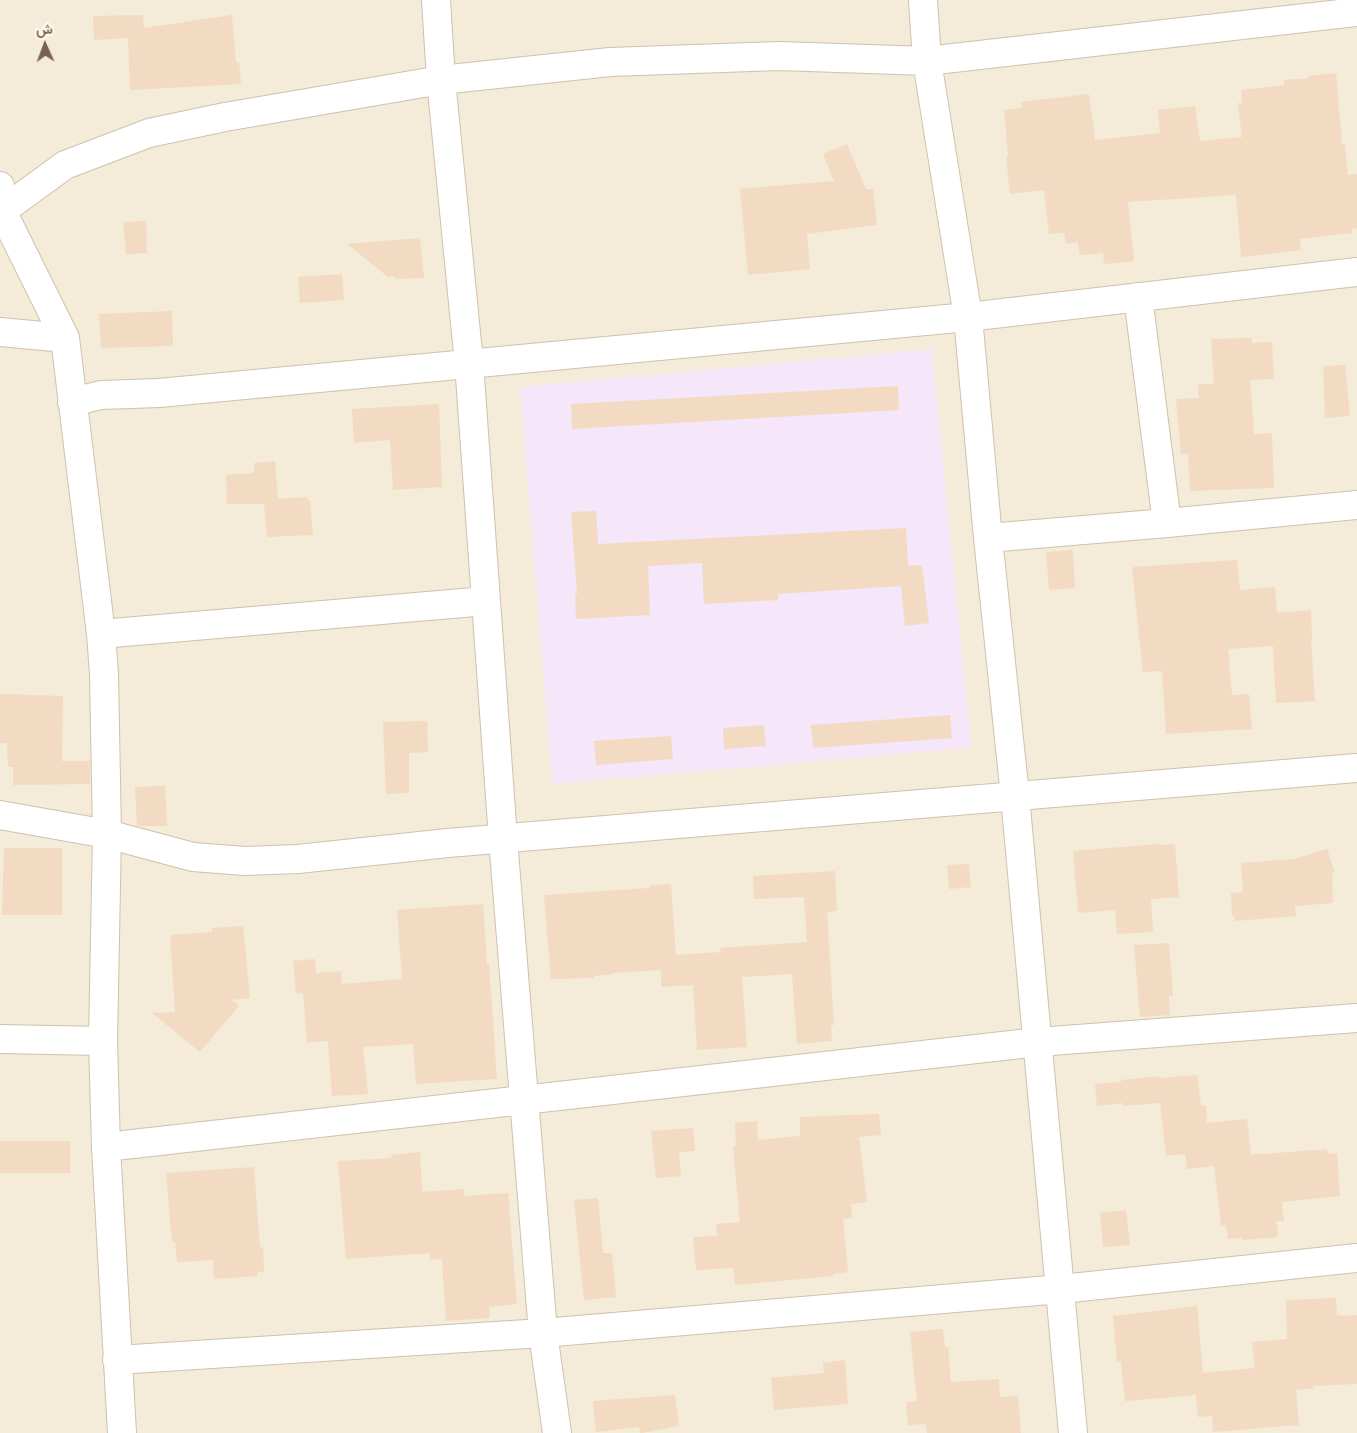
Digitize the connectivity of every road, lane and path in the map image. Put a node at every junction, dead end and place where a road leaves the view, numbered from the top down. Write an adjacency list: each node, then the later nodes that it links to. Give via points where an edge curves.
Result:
1 (436, 0): 5 (street)
2 (923, 0): 4 (street)
3 (1357, 12): 4 (street)
4 (927, 61): 5 (street, via 780,56 610,62); 9 (street)
5 (441, 80): 6 (street, via 149,133 65,165); 12 (street)
6 (1, 204): 11 (street)
7 (1357, 272): 8 (street)
8 (1138, 297): 9 (street); 15 (street)
9 (968, 317): 12 (street); 16 (street)
10 (0, 332): 11 (street)
11 (65, 338): 13 (street)
12 (469, 364): 13 (street, via 159,393 101,395); 17 (street)
13 (72, 402): 18 (street)
14 (1357, 505): 15 (street)
15 (1167, 524): 16 (street)
16 (988, 538): 20 (street)
17 (486, 601): 18 (street); 23 (street)
18 (101, 634): 22 (street)
19 (1357, 768): 20 (street)
20 (1015, 796): 23 (street); 27 (street)
21 (0, 815): 22 (street)
22 (107, 834): 23 (street, via 193,857 245,861 298,859); 26 (street)
23 (503, 839): 28 (street)
24 (1357, 1018): 27 (street)
25 (0, 1039): 26 (street)
26 (104, 1041): 29 (street)
27 (1038, 1042): 28 (street); 31 (street)
28 (525, 1101): 29 (street); 32 (street)
29 (106, 1147): 33 (street)
30 (1357, 1258): 31 (street)
31 (1061, 1289): 32 (street); 36 (street)
32 (542, 1333): 33 (street); 35 (street)
33 (117, 1360): 34 (street)
34 (122, 1433)
35 (557, 1433)
36 (1073, 1433)

